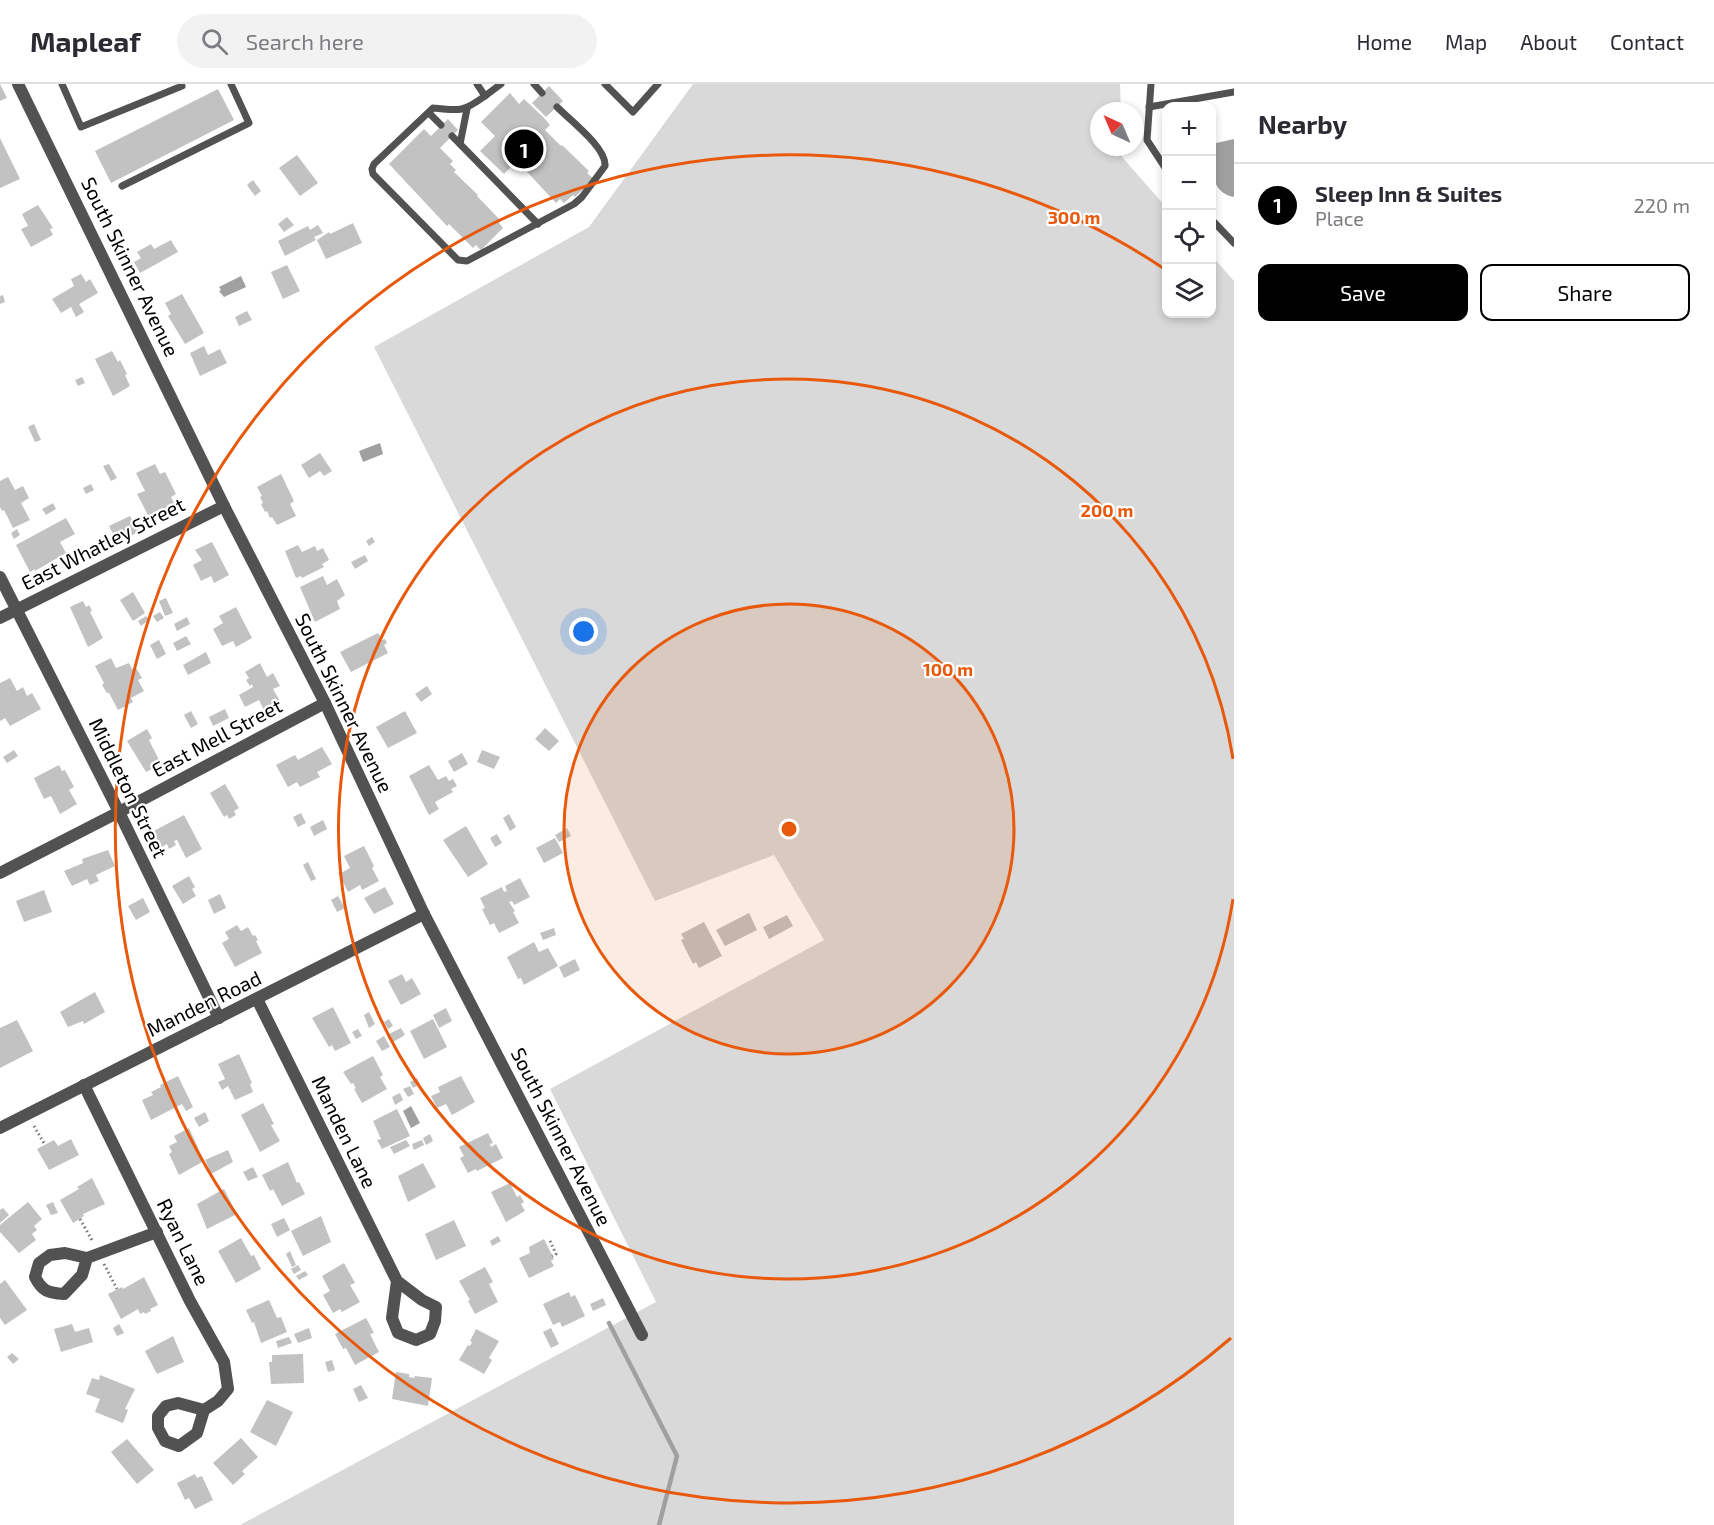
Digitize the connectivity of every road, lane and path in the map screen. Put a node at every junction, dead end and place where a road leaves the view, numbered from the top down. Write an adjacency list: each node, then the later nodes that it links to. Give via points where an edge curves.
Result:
1 (18, 84): 26 (street, South Skinner Avenue)
2 (231, 84): 22 (lane, via 249,123)
3 (477, 84): 13 (lane)
4 (501, 84): 13 (lane)
5 (534, 84): 12 (lane)
6 (605, 84): 7 (lane, via 633,112)
7 (658, 84)
8 (1151, 84): 15 (lane)
9 (64, 85): 10 (lane, via 81,127)
10 (182, 85)
11 (1234, 92): 15 (lane)
12 (542, 93)
13 (485, 96): 16 (lane)
14 (557, 107): 23 (lane, via 601,149 606,166 574,204)
15 (1149, 107): 21 (lane, via 1147,140)
16 (467, 109): 17 (lane, via 434,108); 20 (lane)
17 (429, 112): 18 (lane); 23 (lane, via 374,164 373,174 458,260 467,261)
18 (441, 125)
19 (452, 136): 20 (lane)
20 (460, 144): 23 (lane)
21 (1162, 162)
22 (122, 186)
23 (538, 224)
24 (1216, 224): 25 (lane)
25 (1234, 243)
26 (224, 506): 28 (street, East Whatley Street); 30 (street, South Skinner Avenue)
27 (0, 577): 28 (street, Middleton Street)
28 (17, 609): 29 (street, East Whatley Street); 31 (street, Middleton Street)
29 (0, 618)
30 (325, 703): 31 (street, East Mell Street); 33 (street, South Skinner Avenue)
31 (119, 812): 32 (street, East Mell Street); 35 (street, Middleton Street)
32 (0, 873)
33 (424, 914): 34 (street, Manden Road); 48 (street, South Skinner Avenue)
34 (257, 999): 35 (street, Manden Road); 46 (street, Manden Lane)
35 (219, 1018): 36 (street, Manden Road)
36 (84, 1085): 37 (street, Manden Road); 41 (street, Ryan Lane)
37 (28, 1113): 38 (street, Manden Road); 39 (path)
38 (0, 1128)
39 (45, 1145)
40 (80, 1219): 43 (path)
41 (157, 1232): 43 (street); 49 (street, Ryan Lane, via 224,1362 228,1389)
42 (550, 1241): 44 (path, via 556,1254)
43 (99, 1253): 45 (street); 47 (path)
44 (552, 1256)
45 (87, 1258)
46 (397, 1281): 46 (street, Manden Lane, via 392,1318 398,1334 416,1340 430,1334 436,1307)
47 (117, 1289)
48 (642, 1335)
49 (204, 1410)

